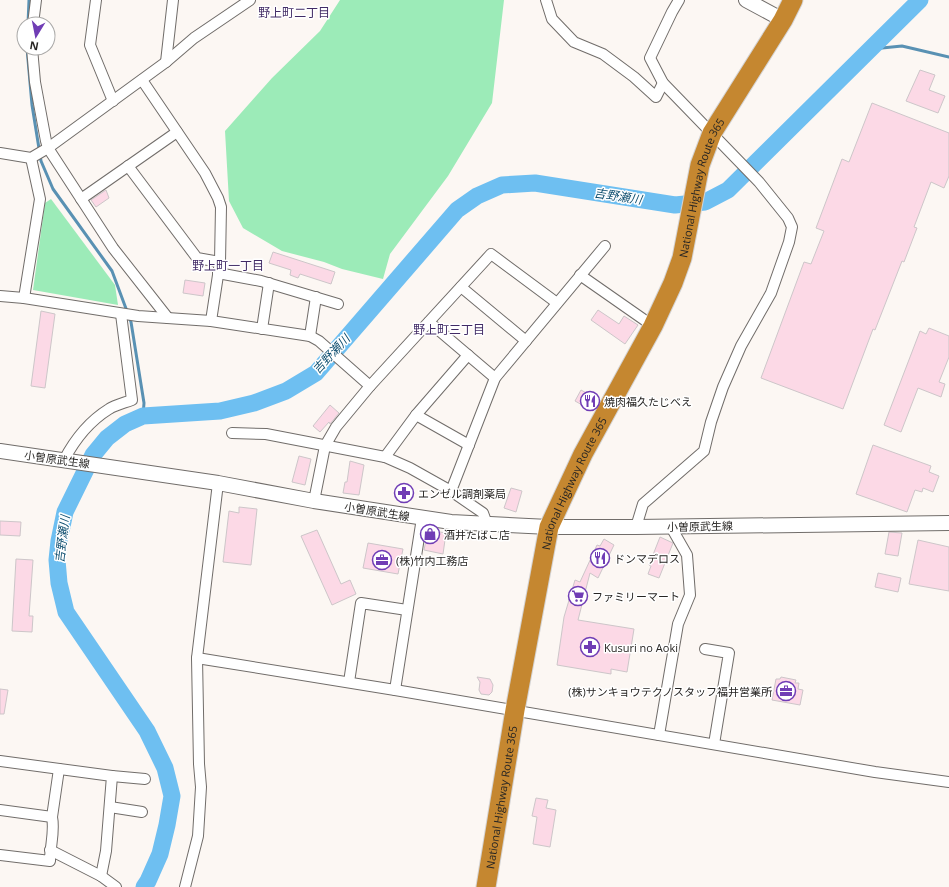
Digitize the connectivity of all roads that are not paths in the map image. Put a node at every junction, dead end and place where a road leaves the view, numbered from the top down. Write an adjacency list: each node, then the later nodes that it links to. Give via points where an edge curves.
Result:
1 (36, 0): 9 (street)
2 (96, 0): 15 (street, via 90,45)
3 (174, 0): 12 (street)
4 (250, 0): 12 (street, via 194,38)
5 (546, 0): 14 (street, via 552,19 574,42 603,54 656,97)
6 (679, 0): 14 (street, via 650,58)
7 (746, 0): 10 (main road)
8 (793, 0): 10 (highway, National Highway Route 365)
9 (34, 16)
10 (783, 20): 17 (highway, National Highway Route 365)
11 (33, 56): 18 (street, via 35,82)
12 (166, 62): 13 (street)
13 (142, 80): 15 (street); 16 (street)
14 (663, 83): 17 (street)
15 (113, 101): 18 (street)
16 (177, 132): 21 (street); 24 (street, via 205,173 221,207)
17 (712, 133): 38 (highway, National Highway Route 365, via 700,165 682,258); 59 (street, via 759,182 788,218 792,228 771,293 741,346 723,387 704,451 643,504)
18 (48, 148): 20 (street); 22 (street)
19 (0, 153): 20 (street)
20 (31, 158): 30 (street, via 40,199)
21 (128, 166): 22 (street); 24 (street, via 196,258)
22 (81, 199): 35 (street, via 113,248)
23 (606, 246): 26 (street)
24 (220, 262): 25 (street)
25 (218, 273): 27 (street); 36 (street)
26 (580, 275): 32 (street); 38 (street)
27 (269, 283): 31 (street); 39 (street)
28 (461, 286): 32 (street, via 491,254); 37 (street); 41 (street)
29 (0, 296): 30 (street)
30 (24, 298): 34 (street)
31 (316, 298): 33 (street); 40 (street)
32 (557, 303): 41 (street)
33 (338, 304)
34 (121, 314): 35 (street); 51 (street, via 132,400 110,408 86,426 70,449)
35 (168, 318): 36 (street)
36 (211, 321): 39 (street)
37 (429, 322): 42 (street); 44 (street)
38 (653, 326): 58 (highway, National Highway Route 365, via 583,454)
39 (262, 329): 40 (street)
40 (314, 339): 44 (street)
41 (526, 341): 43 (street)
42 (468, 355): 43 (street); 45 (street)
43 (495, 378): 47 (street)
44 (370, 386): 48 (street, via 336,427)
45 (416, 415): 47 (street); 50 (street)
46 (232, 433): 48 (street, via 266,434)
47 (469, 445): 53 (street)
48 (325, 446): 50 (street); 54 (street)
49 (0, 451): 51 (main road, 小曽原武生線)
50 (385, 457): 53 (street)
51 (66, 460): 52 (main road, 小曽原武生線)
52 (218, 483): 54 (main road, 小曽原武生線); 63 (street)
53 (451, 491): 57 (street, via 484,514)
54 (314, 501): 55 (main road, 小曽原武生線)
55 (422, 518): 57 (main road, 小曽原武生線); 61 (street)
56 (949, 523): 60 (main road, 小曽原武生線)
57 (487, 524): 58 (main road, 小曽原武生線)
58 (550, 527): 59 (main road, 小曽原武生線); 66 (highway, National Highway Route 365)
59 (636, 527): 60 (main road, 小曽原武生線)
60 (671, 527): 67 (street, via 687,555 690,595 678,624)
61 (407, 610): 64 (street, via 361,603); 65 (street)
62 (705, 649): 68 (street, via 729,653)
63 (196, 658): 64 (street); 82 (street, via 201,787 198,836)
64 (349, 682): 65 (street)
65 (395, 690): 66 (street)
66 (515, 710): 67 (street); 83 (highway, National Highway Route 365)
67 (659, 735): 68 (street)
68 (714, 744): 73 (street)
69 (0, 761): 70 (street)
70 (59, 769): 71 (street); 77 (street)
71 (112, 776): 72 (street); 74 (street)
72 (145, 779)
73 (949, 782)
74 (110, 807): 76 (street); 80 (street)
75 (0, 810): 77 (street)
76 (142, 812)
77 (52, 817): 78 (street, via 54,825)
78 (50, 850): 79 (street, via 50,861); 80 (street)
79 (0, 855)
80 (101, 876): 81 (street)
81 (116, 887)
82 (185, 887)
83 (486, 887)

